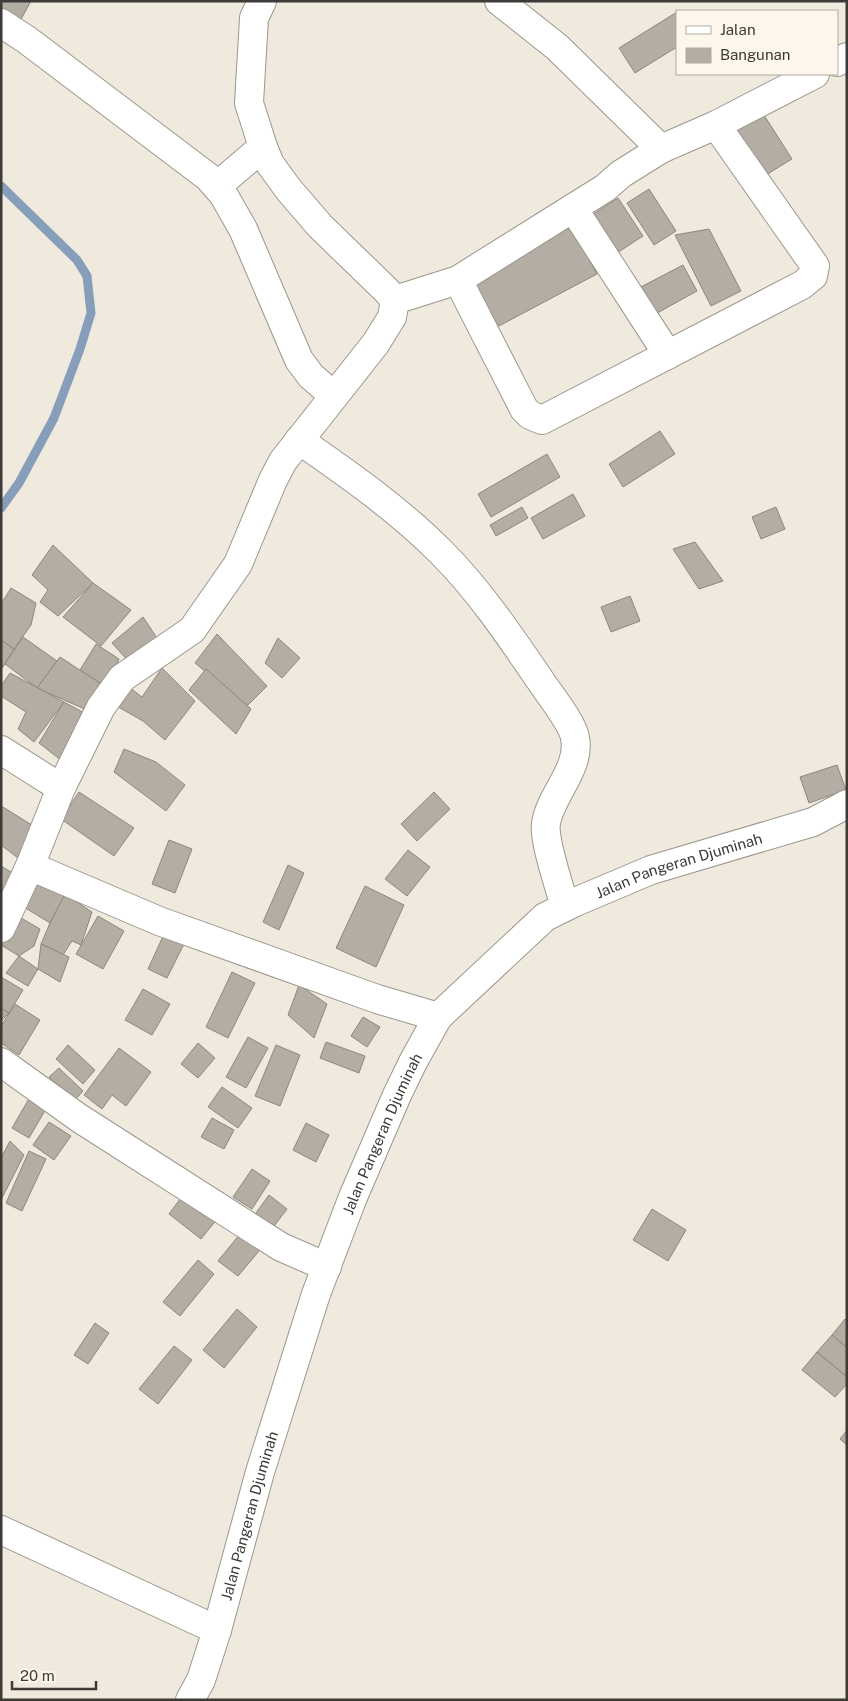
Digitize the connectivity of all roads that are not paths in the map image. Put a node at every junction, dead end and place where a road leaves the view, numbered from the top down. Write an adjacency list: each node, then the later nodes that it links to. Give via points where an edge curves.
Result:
1 (262, 1): 6 (street, via 254,18 249,103)
2 (499, 1): 7 (street, via 557,47)
3 (1, 23): 8 (street)
4 (813, 75): 5 (street)
5 (716, 125): 7 (street); 12 (street, via 815,266 813,276)
6 (263, 148): 8 (street); 11 (street, via 270,164 301,204)
7 (661, 149): 9 (street)
8 (217, 186): 13 (street, via 243,229 299,360 311,376)
9 (573, 208): 10 (street); 12 (street)
10 (458, 280): 11 (street); 12 (street, via 524,409 537,419 548,418)
11 (394, 300): 13 (street, via 392,317 376,344)
12 (668, 355)
13 (334, 396): 14 (street)
14 (298, 440): 16 (street, via 283,461 238,564 192,630 122,678 112,690); 19 (street, via 354,479 441,552 516,645 565,717 575,736 576,748 546,825 546,837)
15 (1, 750): 16 (street)
16 (61, 788): 18 (street)
17 (847, 804): 19 (street, Jalan Pangeran Djuminah, via 813,822 651,870)
18 (30, 866): 20 (street); 21 (street, via 159,920)
19 (565, 907): 21 (street, Jalan Pangeran Djuminah, via 545,917)
20 (1, 928)
21 (438, 1017): 23 (street, Jalan Pangeran Djuminah, via 397,1095)
22 (1, 1062): 23 (street, via 79,1118 281,1247)
23 (327, 1267): 25 (street, Jalan Pangeran Djuminah, via 305,1325 263,1463)
24 (1, 1530): 25 (street)
25 (217, 1630): 26 (street, Jalan Pangeran Djuminah, via 201,1680)
26 (190, 1700)

